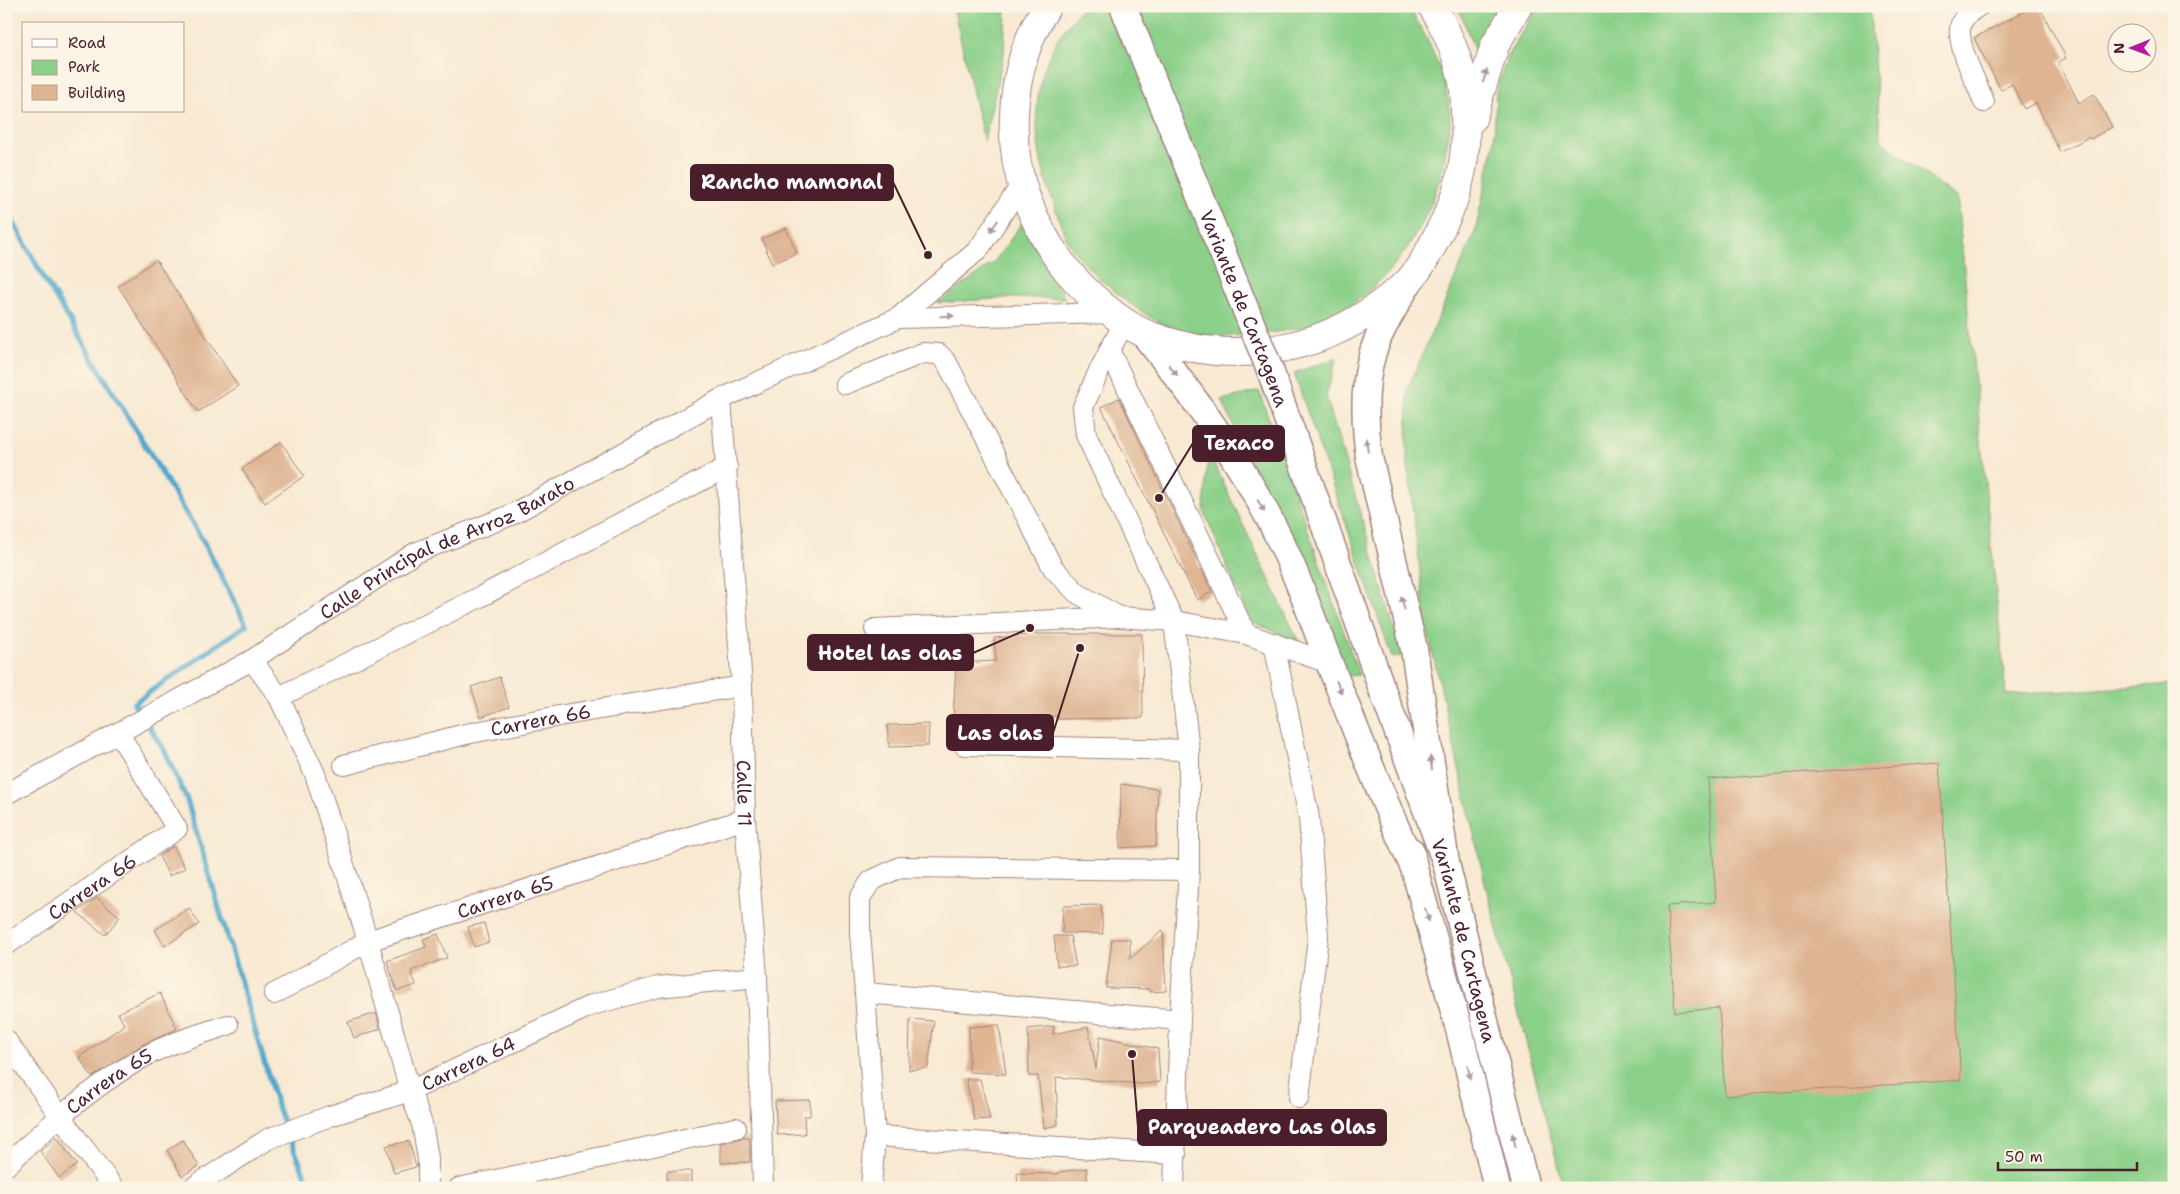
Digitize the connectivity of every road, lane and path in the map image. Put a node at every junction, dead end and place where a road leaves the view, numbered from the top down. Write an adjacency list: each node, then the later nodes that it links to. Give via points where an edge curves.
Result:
1 (1024, 6): 7 (highway)
2 (1048, 6): 7 (highway)
3 (1123, 6): 26 (main road, Variante de Cartagena, bridge, via 1270,370)
4 (1432, 6): 9 (highway, via 1445,27 1463,82)
5 (1518, 6): 9 (highway, one-way to 5, via 1495,44)
6 (1980, 6): 8 (street, via 1968,13 1960,27 1961,42)
7 (1023, 60): 10 (highway, via 1014,109 1016,159)
8 (1984, 102)
9 (1467, 140): 11 (highway, via 1461,178 1449,215)
10 (1021, 185): 12 (street, Calle Principal de Arroz Barato, one-way to 12, via 978,250); 13 (highway, via 1035,223 1056,257 1081,288)
11 (1409, 282): 13 (highway, via 1370,312 1329,335 1283,349 1236,353 1188,347); 34 (main road, one-way to 11, via 1414,649 1369,457 1365,426 1366,391 1376,346)
12 (898, 318): 13 (street, Calle Principal de Arroz Barato, one-way to 13); 16 (street, Calle Principal de Arroz Barato)
13 (1126, 322): 14 (street); 24 (main road, one-way to 24, via 1187,388 1221,436 1279,539 1307,601)
14 (1109, 350): 19 (street, via 1083,407 1086,435); 21 (street)
15 (845, 384): 18 (street, via 923,353 939,354 948,363 1053,568 1077,592)
16 (721, 399): 17 (street, Calle 11); 23 (street, Calle Principal de Arroz Barato, via 512,514 415,553)
17 (727, 467): 25 (street, Calle 11); 27 (street)
18 (1119, 617): 19 (street); 20 (street)
19 (1174, 621): 21 (street); 30 (street)
20 (875, 629)
21 (1246, 634): 22 (street)
22 (1274, 644): 24 (street); 46 (street, via 1309,818 1318,937)
23 (252, 660): 27 (street); 28 (street, Calle Principal de Arroz Barato)
24 (1329, 663): 35 (main road, one-way to 35)
25 (742, 686): 31 (street, Carrera 66, via 466,734); 33 (street, Calle 11)
26 (1384, 696): 34 (main road, Variante de Cartagena); 35 (main road, Variante de Cartagena)
27 (279, 697): 37 (street, via 315,774)
28 (125, 730): 32 (street, Calle Principal de Arroz Barato); 38 (street, Carrera 66, via 177,829)
29 (964, 745): 30 (street)
30 (1189, 750): 36 (street)
31 (344, 765)
32 (6, 794)
33 (745, 819): 37 (street, Carrera 65); 39 (street, Calle 11)
34 (1446, 863): 60 (main road, Variante de Cartagena, one-way to 34)
35 (1414, 868): 59 (main road, Variante de Cartagena, one-way to 59, via 1459,1029)
36 (1189, 870): 40 (street, via 900,867 871,881 860,898); 42 (street)
37 (368, 941): 41 (street, Carrera 65); 45 (street)
38 (6, 945)
39 (756, 977): 45 (street, Carrera 64, via 658,987 592,1005); 56 (street, Calle 11)
40 (864, 993): 42 (street); 49 (street)
41 (274, 994)
42 (1180, 1020): 50 (street)
43 (228, 1025): 47 (street, Carrera 65, via 176,1042 137,1060)
44 (6, 1040): 47 (street)
45 (410, 1091): 53 (street, Carrera 64, via 268,1139); 54 (street, via 422,1124 428,1158)
46 (1299, 1098)
47 (60, 1116): 51 (street, Carrera 65); 52 (street)
48 (736, 1128): 55 (street)
49 (875, 1136): 50 (street); 57 (street)
50 (1176, 1154): 58 (street)
51 (6, 1166)
52 (114, 1188)
53 (192, 1188)
54 (428, 1188)
55 (459, 1188)
56 (763, 1188)
57 (872, 1188)
58 (1174, 1188)
59 (1497, 1188)
60 (1526, 1188)

